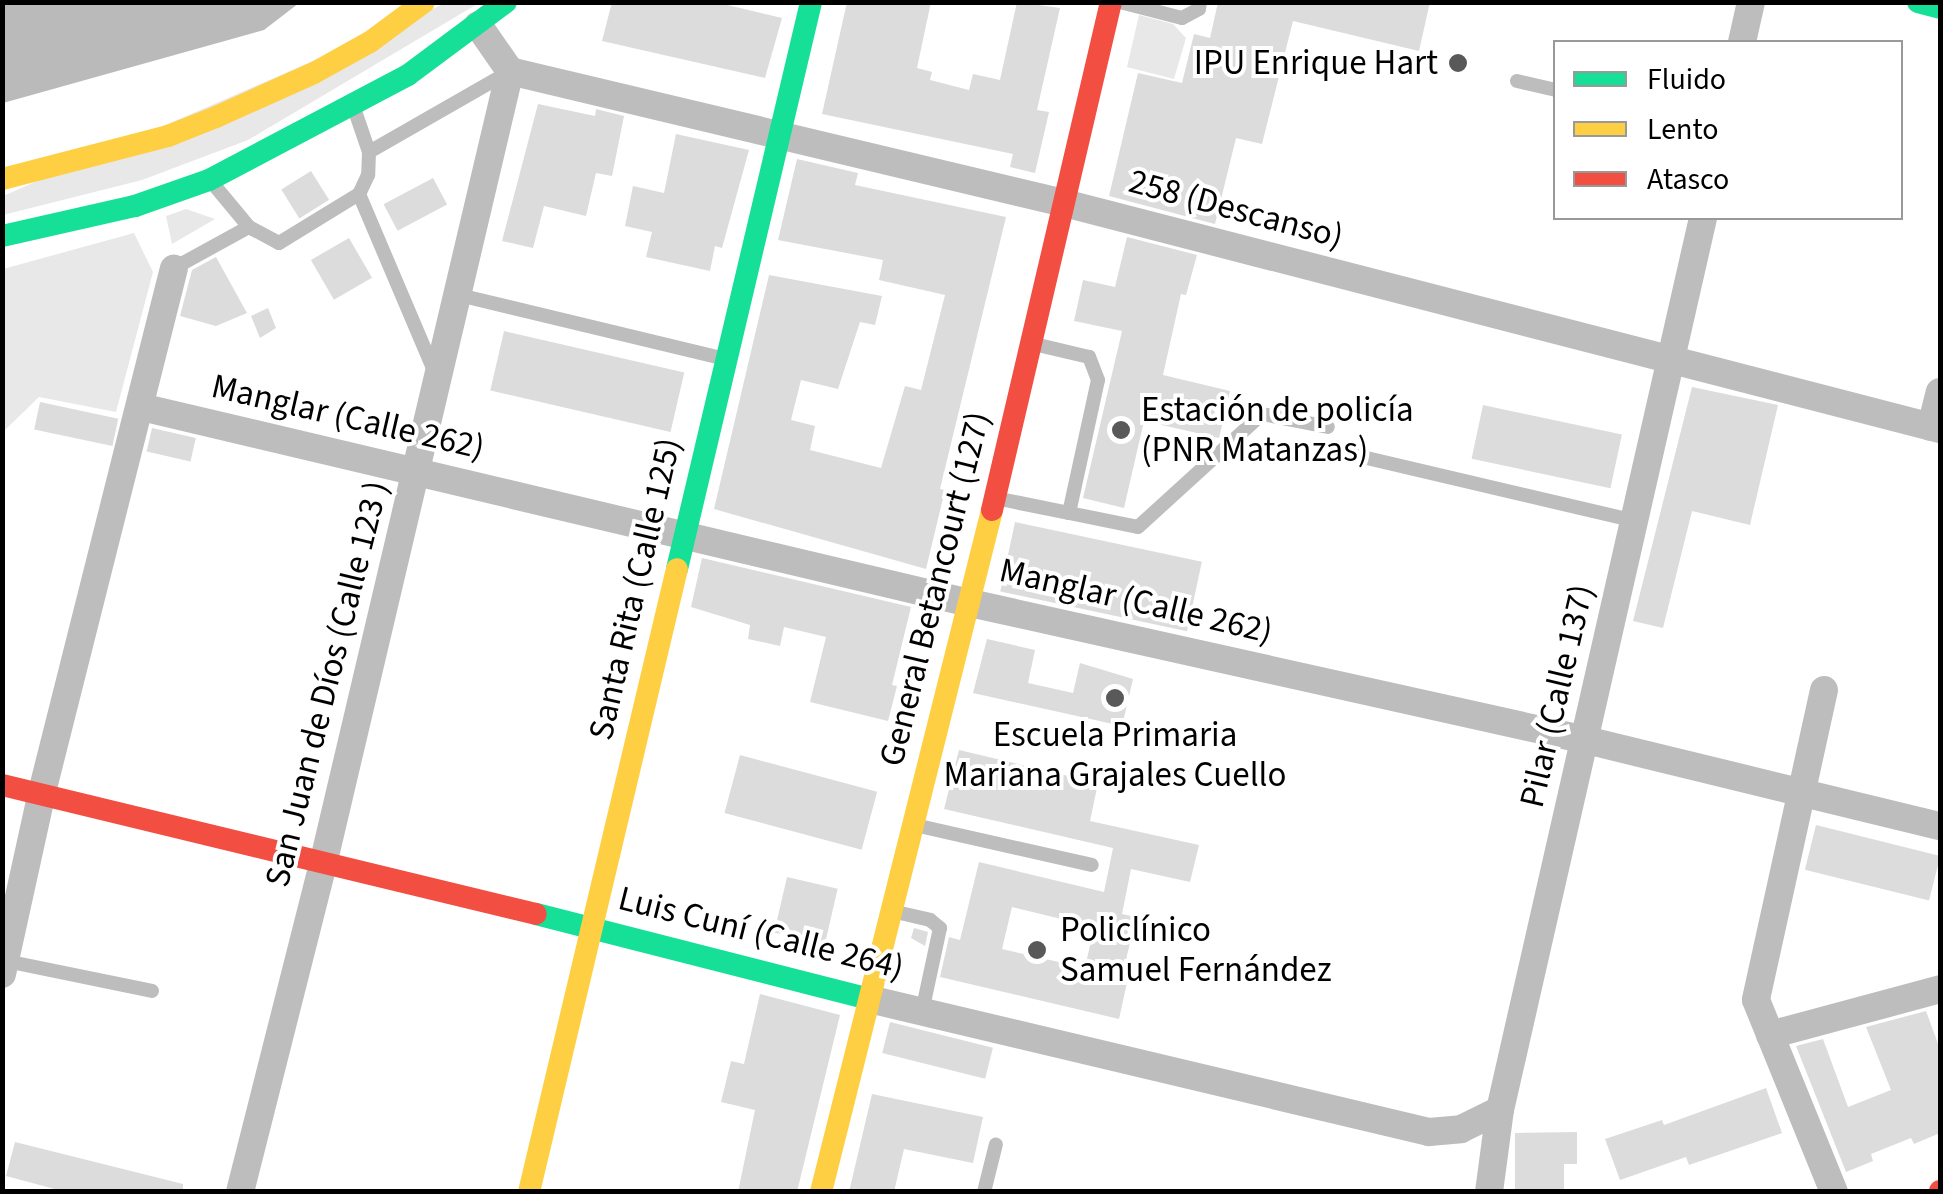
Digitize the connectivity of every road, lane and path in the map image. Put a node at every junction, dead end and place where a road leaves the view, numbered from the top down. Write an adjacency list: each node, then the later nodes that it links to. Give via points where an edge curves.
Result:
1 (424, 2): 18 (main road, via 328,65 216,118)
2 (506, 2): 10 (main road)
3 (811, 2): 16 (main road, Santa Rita (Calle 125))
4 (1111, 2): 21 (main road, General Betancourt (127))
5 (1120, 2): 6 (lane, via 1182,18)
6 (1200, 2)
7 (1751, 2): 11 (street)
8 (1918, 2): 9 (main road)
9 (1940, 8)
10 (478, 25): 12 (street); 15 (main road)
11 (1742, 40)
12 (510, 71): 16 (street, 258 (Descanso)); 17 (lane); 26 (street, San Juan de Díos (Calle 123 ))
13 (1517, 81): 14 (lane)
14 (1553, 89)
15 (354, 106): 17 (lane); 19 (main road)
16 (778, 137): 21 (street, 258 (Descanso)); 28 (main road, Santa Rita (Calle 125))
17 (368, 152): 20 (lane)
18 (2, 179)
19 (210, 180): 23 (lane); 24 (main road, via 135,206)
20 (359, 194): 23 (lane, via 279,243); 30 (lane)
21 (1064, 203): 27 (main road, General Betancourt (127)); 29 (street, 258 (Descanso))
22 (1703, 220): 29 (street, Pilar (Calle 137))
23 (249, 227): 25 (lane)
24 (2, 236)
25 (174, 268): 32 (street)
26 (459, 295): 28 (lane); 30 (street, San Juan de Díos (Calle 123 ))
27 (1031, 344): 37 (main road, General Betancourt (127)); 38 (lane, via 1089,356 1098,380)
28 (725, 359): 40 (main road, Santa Rita (Calle 125))
29 (1672, 360): 34 (street, 258 (Descanso)); 39 (street, Pilar (Calle 137))
30 (438, 380): 36 (street, San Juan de Díos (Calle 123 ))
31 (1940, 392): 34 (street)
32 (141, 406): 36 (street, Manglar (Calle 262)); 46 (street)
33 (1328, 427): 38 (lane, via 1262,414 1138,528)
34 (1936, 428)
35 (1354, 455): 39 (lane)
36 (417, 473): 40 (street, Manglar (Calle 262)); 49 (street, San Juan de Díos (Calle 123 ))
37 (995, 497): 38 (lane); 41 (main road, General Betancourt (127))
38 (1070, 514)
39 (1635, 520): 43 (street, Pilar (Calle 137))
40 (683, 532): 41 (street, Manglar (Calle 262)); 52 (main road, Santa Rita (Calle 125))
41 (970, 603): 43 (street, Manglar (Calle 262)); 47 (main road, General Betancourt (127))
42 (1824, 690): 45 (street)
43 (1586, 740): 45 (street, Manglar (Calle 262)); 59 (street, Pilar (Calle 137))
44 (2, 786): 46 (main road, Luis Cuní (Calle 264))
45 (1803, 792): 48 (street, Manglar (Calle 262)); 58 (street, via 1756,1000)
46 (41, 796): 49 (main road, Luis Cuní (Calle 264)); 53 (street)
47 (913, 824): 50 (lane); 51 (main road, General Betancourt (127))
48 (1940, 826)
49 (324, 860): 52 (main road, Luis Cuní (Calle 264)); 61 (street, San Juan de Díos (Calle 123 ))
50 (1092, 865)
51 (891, 911): 56 (main road, General Betancourt (127)); 57 (lane, via 940,928)
52 (594, 929): 56 (main road, Luis Cuní (Calle 264)); 62 (main road, Santa Rita (Calle 125))
53 (4, 968): 55 (lane)
54 (1940, 989): 58 (street)
55 (152, 991)
56 (868, 999): 57 (street, Luis Cuní (Calle 264)); 63 (main road, General Betancourt (127))
57 (922, 1012): 59 (street, Luis Cuní (Calle 264), via 1429,1132 1461,1129)
58 (1770, 1034): 66 (street)
59 (1500, 1110): 65 (street, Pilar (Calle 137))
60 (996, 1144): 64 (lane)
61 (240, 1192)
62 (529, 1192)
63 (822, 1192)
64 (984, 1192)
65 (1489, 1192)
66 (1834, 1192)

